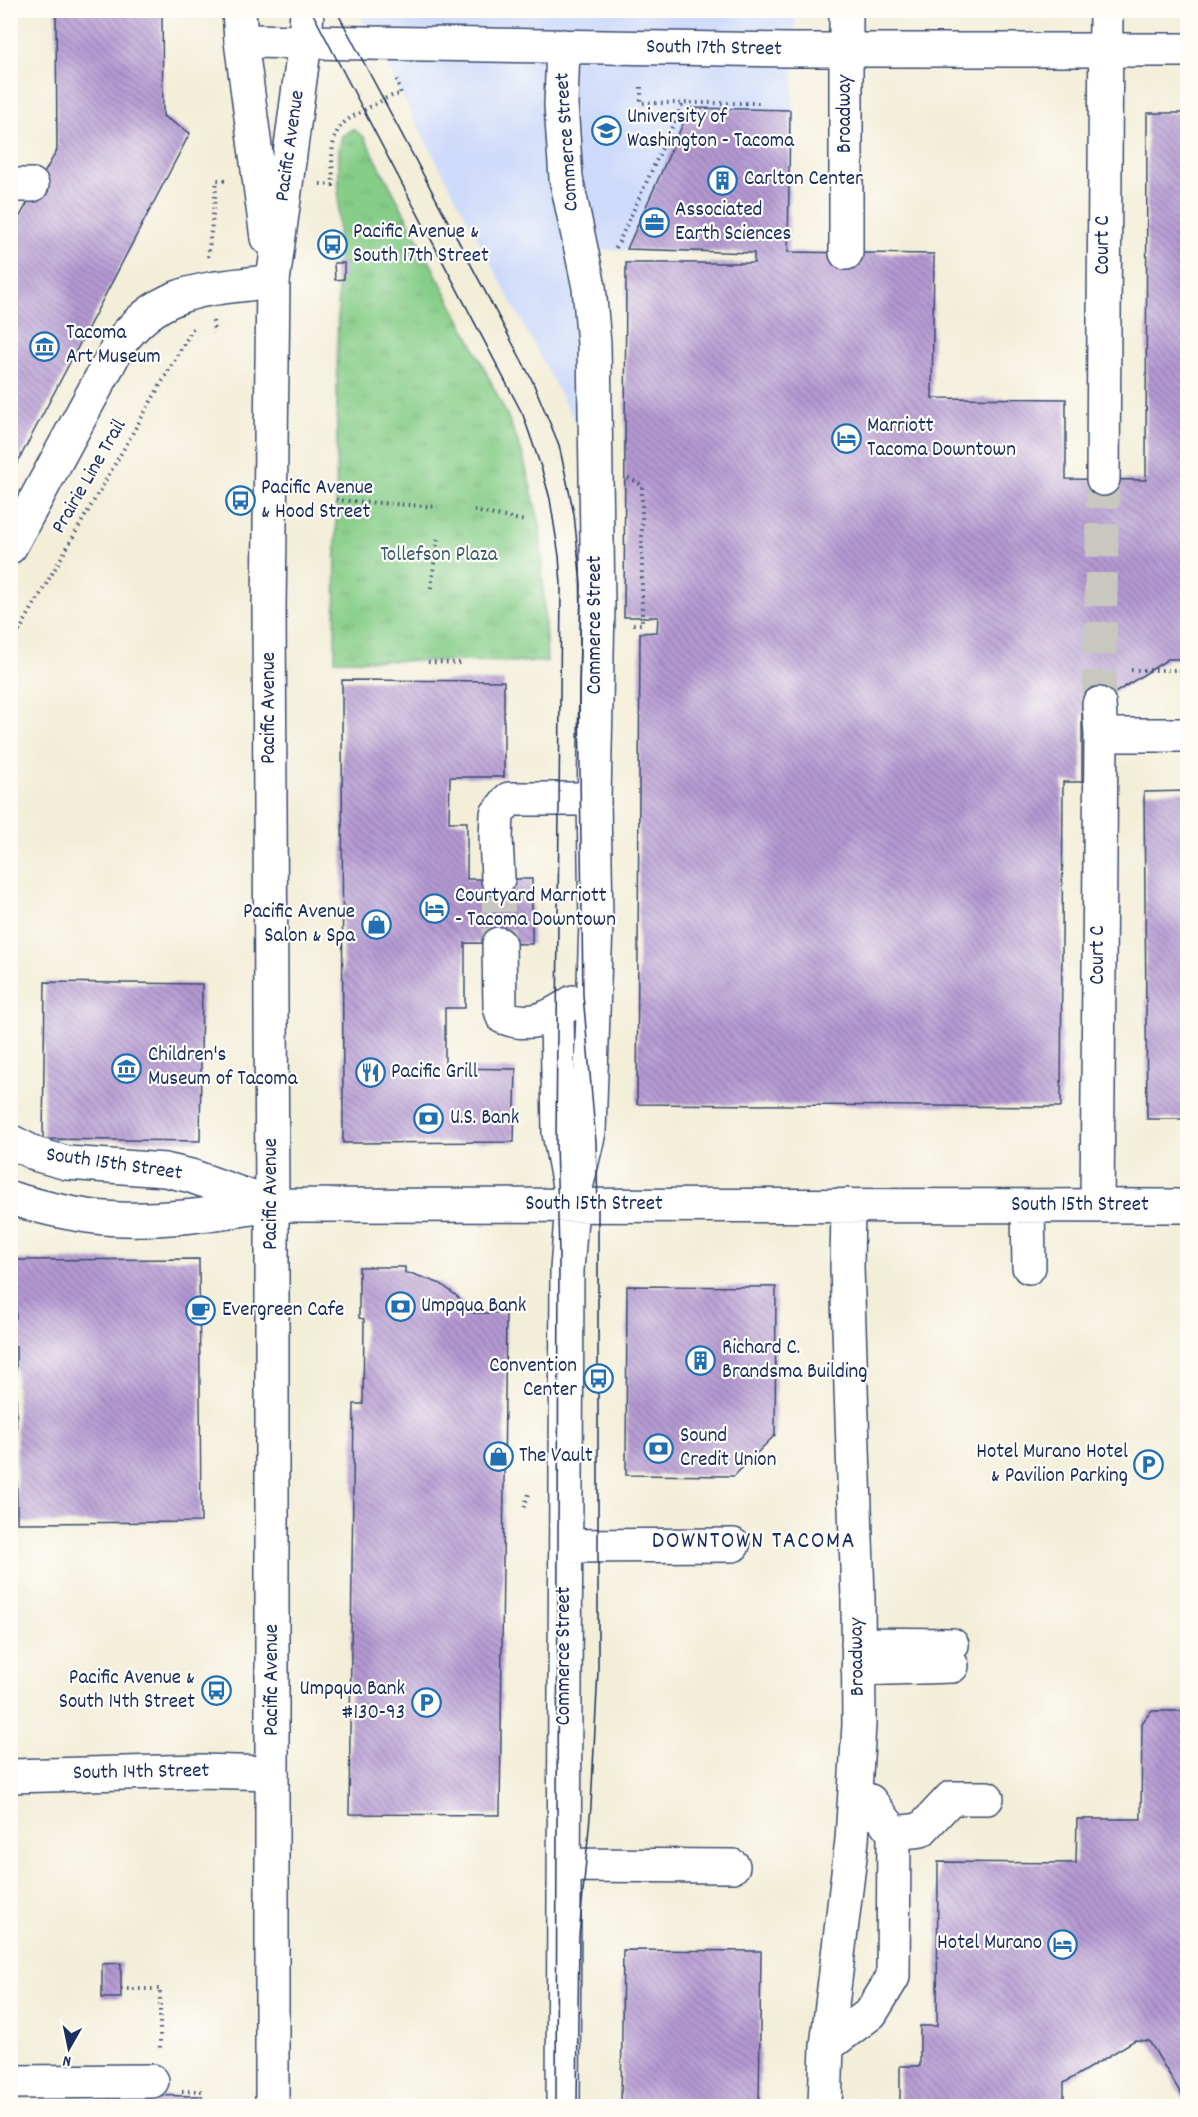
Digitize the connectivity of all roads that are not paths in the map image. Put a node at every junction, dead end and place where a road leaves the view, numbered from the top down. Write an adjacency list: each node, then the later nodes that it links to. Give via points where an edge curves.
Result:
1 (846, 10): 8 (main road, Broadway)
2 (1106, 10): 6 (main road, Court C)
3 (240, 26): 4 (main road, South 17th Street); 10 (main road, Pacific Avenue)
4 (306, 26): 5 (main road, South 17th Street); 10 (main road, Pacific Avenue)
5 (563, 46): 8 (main road, South 17th Street); 14 (main road, Commerce Street, via 561,105 566,178 589,287 594,344 598,634)
6 (1106, 50): 7 (main road, South 17th Street); 8 (main road, South 17th Street); 11 (main road, Court C)
7 (1188, 50)
8 (846, 51): 9 (main road, Broadway)
9 (846, 253)
10 (273, 281): 12 (main road, via 177,296 133,326 120,343); 21 (main road, Pacific Avenue, via 269,609)
11 (1102, 479)
12 (10, 547)
13 (1188, 735): 25 (main road, Court C, via 1100,719)
14 (594, 799): 15 (main road, via 509,800 497,814); 17 (main road, Commerce Street)
15 (498, 879)
16 (499, 944): 18 (main road, via 503,1017 517,1023)
17 (594, 987): 18 (main road); 22 (main road, Commerce Street, via 589,1132)
18 (557, 1014): 22 (main road, Commerce Street, via 559,1133)
19 (10, 1141): 21 (main road, South 15th Street, via 67,1163 165,1170 191,1176)
20 (10, 1198): 21 (main road, via 43,1208 128,1219 202,1215)
21 (272, 1204): 22 (main road, South 15th Street); 32 (main road, Pacific Avenue)
22 (572, 1205): 23 (main road, South 15th Street); 29 (main road, Commerce Street, via 567,1270)
23 (848, 1205): 24 (main road, South 15th Street); 31 (main road, Broadway)
24 (1029, 1206): 25 (main road, South 15th Street); 27 (main road)
25 (1098, 1206): 26 (main road, South 15th Street)
26 (1188, 1206)
27 (1029, 1267)
28 (733, 1545): 29 (main road)
29 (566, 1546): 37 (main road, Commerce Street)
30 (952, 1656): 31 (main road)
31 (858, 1657): 34 (main road, Broadway)
32 (272, 1773): 33 (main road, South 14th Street); 42 (main road, Pacific Avenue)
33 (10, 1776)
34 (855, 1795): 36 (main road, via 870,1801); 39 (main road, Broadway)
35 (987, 1798): 36 (main road, via 951,1798 921,1830)
36 (894, 1833): 39 (main road, via 893,1977 871,2013)
37 (564, 1865): 38 (main road); 43 (main road, Commerce Street)
38 (733, 1866)
39 (827, 2046): 44 (main road, Broadway)
40 (161, 2076): 41 (main road)
41 (10, 2082)
42 (272, 2106)
43 (563, 2106)
44 (825, 2106)

